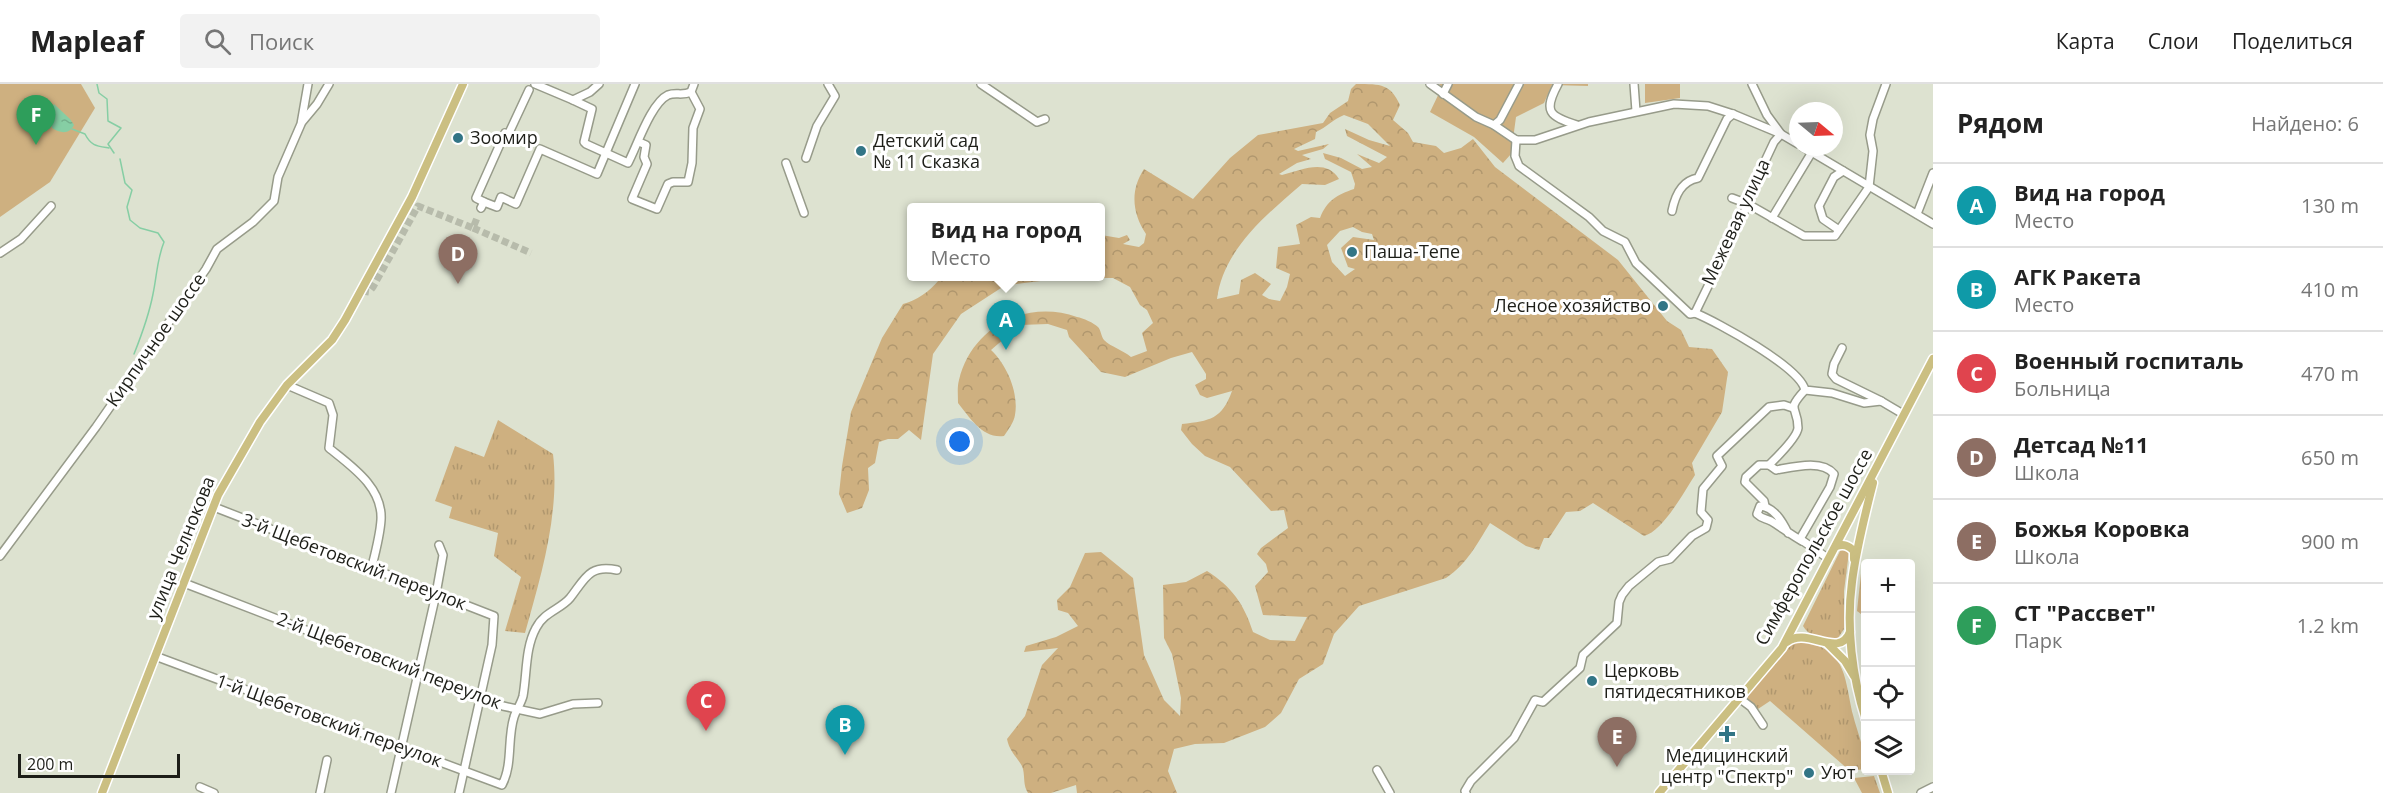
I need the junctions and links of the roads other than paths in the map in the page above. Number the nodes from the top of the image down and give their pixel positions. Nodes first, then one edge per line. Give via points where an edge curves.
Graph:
1 (308, 84) edge
2 (329, 84) edge
3 (463, 84) edge
4 (535, 84) edge
5 (599, 84) edge
6 (635, 84) edge
7 (828, 84) edge
8 (981, 84) edge
9 (1430, 84) edge
10 (1448, 84) edge
11 (1519, 84) edge
12 (1558, 84) edge
13 (1634, 84) edge
14 (1752, 84) edge
15 (1886, 84) edge
16 (692, 88) edge
17 (529, 90) dead end
18 (1443, 94) junction
19 (573, 100) junction
20 (1636, 111) junction
21 (1733, 114) junction
22 (1044, 119) dead end
23 (301, 124) junction
24 (1494, 125) junction
25 (1577, 125) junction
26 (1781, 134) junction
27 (1789, 139) edge
28 (1516, 140) junction
29 (639, 142) junction
30 (606, 153) junction
31 (1810, 156) edge
32 (1819, 156) edge
33 (806, 158) dead end
34 (786, 163) dead end
35 (1843, 171) junction
36 (1933, 172) edge
37 (1869, 187) junction
38 (1732, 198) dead end
39 (1748, 204) junction
40 (51, 206) dead end
41 (1672, 211) dead end
42 (804, 213) dead end
43 (1917, 214) junction
44 (1772, 218) junction
45 (1933, 224) edge
46 (1839, 230) junction
47 (0, 253) edge
48 (1695, 313) junction
49 (1842, 348) dead end
50 (1933, 359) edge
51 (287, 385) junction
52 (1805, 390) junction
53 (1881, 400) junction
54 (1793, 408) junction
55 (1903, 414) junction
56 (1769, 465) junction
57 (1876, 471) junction
58 (1765, 506) junction
59 (214, 507) junction
60 (1788, 533) junction
61 (1802, 541) junction
62 (439, 545) dead end
63 (1836, 546) junction
64 (0, 556) edge
65 (1829, 559) junction
66 (1855, 562) junction
67 (372, 570) junction
68 (617, 570) dead end
69 (184, 583) junction
70 (436, 594) junction
71 (1801, 612) junction
72 (1851, 614) junction
73 (1804, 636) junction
74 (1828, 644) junction
75 (1782, 648) junction
76 (155, 656) junction
77 (419, 674) junction
78 (1856, 681) junction
79 (481, 698) junction
80 (1739, 698) junction
81 (1861, 700) edge
82 (598, 703) dead end
83 (519, 708) junction
84 (1763, 725) dead end
85 (402, 748) junction
86 (327, 760) dead end
87 (1377, 770) dead end
88 (464, 771) junction
89 (1882, 775) edge
90 (200, 787) dead end
91 (1933, 787) edge
92 (102, 793) edge
93 (214, 793) edge
94 (320, 793) edge
95 (392, 793) edge
96 (459, 793) edge
97 (1390, 793) edge
98 (1466, 793) edge
99 (1659, 793) edge
100 (1888, 793) edge
101 (1921, 793) edge

1 - 23 street, Кирпичное шоссе
2 - 23 street, Кирпичное шоссе
3 - 51 main road, улица Челнокова via 412,198 345,320 332,340
4 - 19 street
5 - 19 street
6 - 30 street
7 - 33 street via 835,96 817,126
8 - 22 street via 1037,122
9 - 18 street
10 - 18 street
11 - 24 street
12 - 25 street via 1551,97 1551,114
13 - 20 street
14 - 26 street
15 - 37 street via 1869,135 1873,151
16 - 29 street via 683,95 668,95 658,103
16 - 29 street via 700,109 693,128 688,182 668,184 657,209 632,199 647,164 646,145
17 - 30 street via 476,198 483,205 496,207 501,197 516,204 540,149 597,174
18 - 24 street
19 - 30 street via 592,109 584,142
20 - 21 street via 1674,104 1708,106
20 - 25 street
21 - 26 street
21 - 41 street via 1727,119 1704,170 1676,195
23 - 64 street, Кирпичное шоссе via 278,177 274,201 217,249 96,427
24 - 28 street
25 - 28 street via 1543,138
26 - 27 street
26 - 39 street, Межевая улица
28 - 48 street via 1515,156 1520,166 1603,231 1625,242 1642,269 1689,314
29 - 30 street via 628,163
31 - 44 street
32 - 35 street
34 - 42 street
35 - 37 street
35 - 46 street via 1834,177 1819,206 1823,219
36 - 43 street
37 - 43 street
37 - 46 street
38 - 39 street
39 - 44 street
39 - 48 street, Межевая улица
40 - 47 street via 21,239
43 - 45 street
44 - 46 street via 1804,236 1836,236
48 - 52 street via 1740,335 1790,372
49 - 53 street via 1832,374 1836,380
50 - 55 main road, Симферопольское шоссе
51 - 59 main road, улица Челнокова via 260,422
51 - 67 street via 329,403 333,415 328,448 361,475 377,496 381,520
52 - 53 street via 1864,403
52 - 54 street
53 - 55 street
54 - 56 street via 1797,432
54 - 98 street via 1769,407 1717,456 1722,466 1703,489 1701,512 1708,520 1706,528 1692,536 1670,559 1658,562 1629,586 1619,602 1617,623 1583,655 1580,668 1543,702 1535,700 1514,738 1471,781
55 - 57 main road, Симферопольское шоссе
56 - 58 street via 1759,465 1745,482
56 - 61 street via 1776,470 1820,465 1834,474
57 - 63 main road, Симферопольское шоссе
57 - 66 main road
58 - 60 street via 1774,511
58 - 60 street via 1758,510 1761,518
59 - 67 street, 3-й Щебетовский переулок
59 - 69 main road, улица Челнокова
60 - 61 street
61 - 65 street
62 - 70 street via 443,555
63 - 65 main road, Симферопольское шоссе
63 - 66 main road via 1851,547
65 - 71 main road, Симферопольское шоссе
66 - 72 main road
67 - 70 street, 3-й Щебетовский переулок
68 - 83 street via 602,568 588,574 564,605 549,612 536,627
69 - 76 main road, улица Челнокова
69 - 77 street, 2-й Щебетовский переулок
70 - 77 street
70 - 79 street, 3-й Щебетовский переулок via 494,616
71 - 73 main road via 1798,629
71 - 75 main road, Симферопольское шоссе
72 - 74 main road via 1846,640
72 - 78 main road
73 - 74 main road
73 - 75 main road via 1790,639
74 - 78 main road via 1845,661
75 - 80 main road, Симферопольское шоссе
76 - 85 street, 1-й Щебетовский переулок
76 - 92 main road, улица Челнокова
77 - 79 street, 2-й Щебетовский переулок
77 - 85 street
78 - 81 main road
79 - 83 street, 2-й Щебетовский переулок
79 - 88 street
80 - 84 street
80 - 99 main road, Симферопольское шоссе
82 - 83 street, 2-й Щебетовский переулок via 540,714
83 - 88 street, 1-й Щебетовский переулок via 514,716 507,776 502,785
85 - 88 street, 1-й Щебетовский переулок
85 - 95 street
86 - 94 street
87 - 97 street
88 - 96 street
89 - 100 main road
90 - 93 street
91 - 101 street

